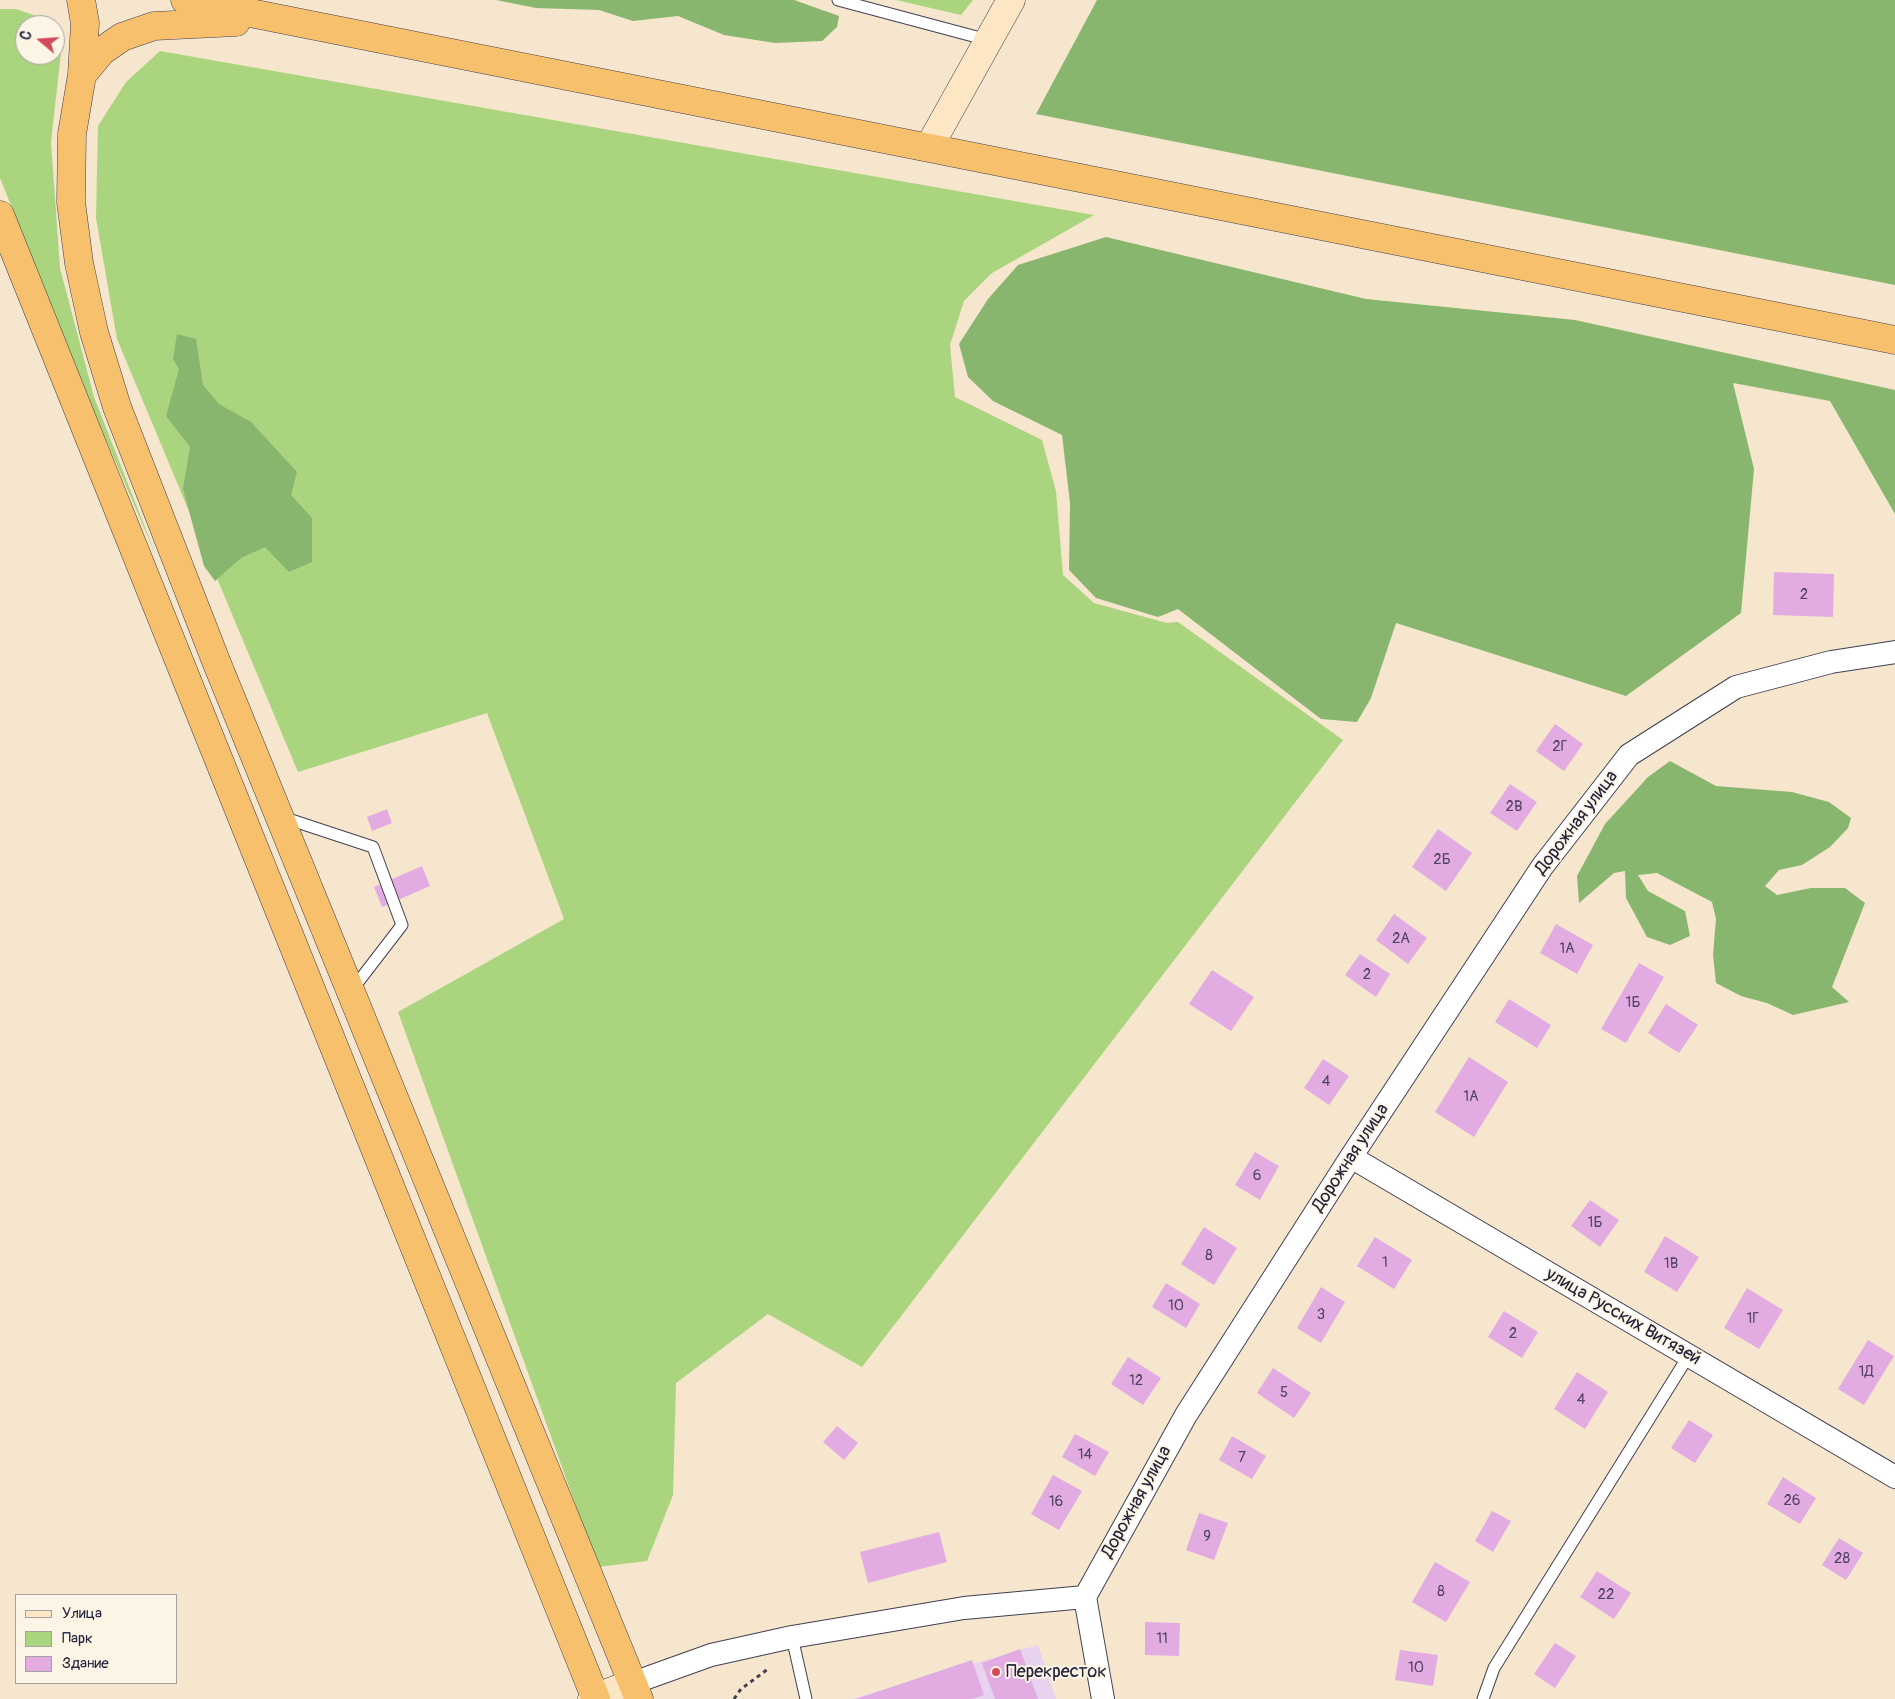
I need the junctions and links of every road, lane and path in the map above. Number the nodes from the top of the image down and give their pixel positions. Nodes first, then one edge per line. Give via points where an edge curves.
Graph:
1 (81, 0) edge
2 (185, 0) edge
3 (838, 0) edge
4 (1010, 0) edge
5 (296, 22) junction
6 (988, 40) junction
7 (82, 75) junction
8 (929, 146) junction
9 (0, 215) edge
10 (1895, 340) edge
11 (1895, 652) edge
12 (279, 816) junction
13 (351, 992) junction
14 (1351, 1158) junction
15 (1689, 1355) junction
16 (1895, 1477) edge
17 (1085, 1597) junction
18 (792, 1637) junction
19 (768, 1669) dead end
20 (636, 1691) edge
21 (594, 1699) edge
22 (734, 1699) edge
23 (806, 1699) edge
24 (1103, 1699) edge
25 (1484, 1699) edge

1 - 7 highway via 85,23
2 - 5 highway
3 - 6 lane
4 - 6 street
5 - 7 highway via 200,22 154,26 122,37 102,51
5 - 8 highway
6 - 8 street
7 - 12 highway via 72,134 71,202 79,262 94,332 117,407
8 - 10 highway
9 - 21 highway
11 - 14 street, Дорожная улица via 1831,662 1736,687 1629,755 1542,867
12 - 13 highway
12 - 13 lane via 373,847 402,925
13 - 20 highway
14 - 15 street, улица Русских Витязей
14 - 17 street, Дорожная улица via 1186,1415
15 - 16 street, улица Русских Витязей
15 - 25 lane via 1494,1668
17 - 18 street via 964,1608
17 - 24 street
18 - 20 street via 711,1655
18 - 23 lane
19 - 22 path via 741,1689
20 - 21 street

